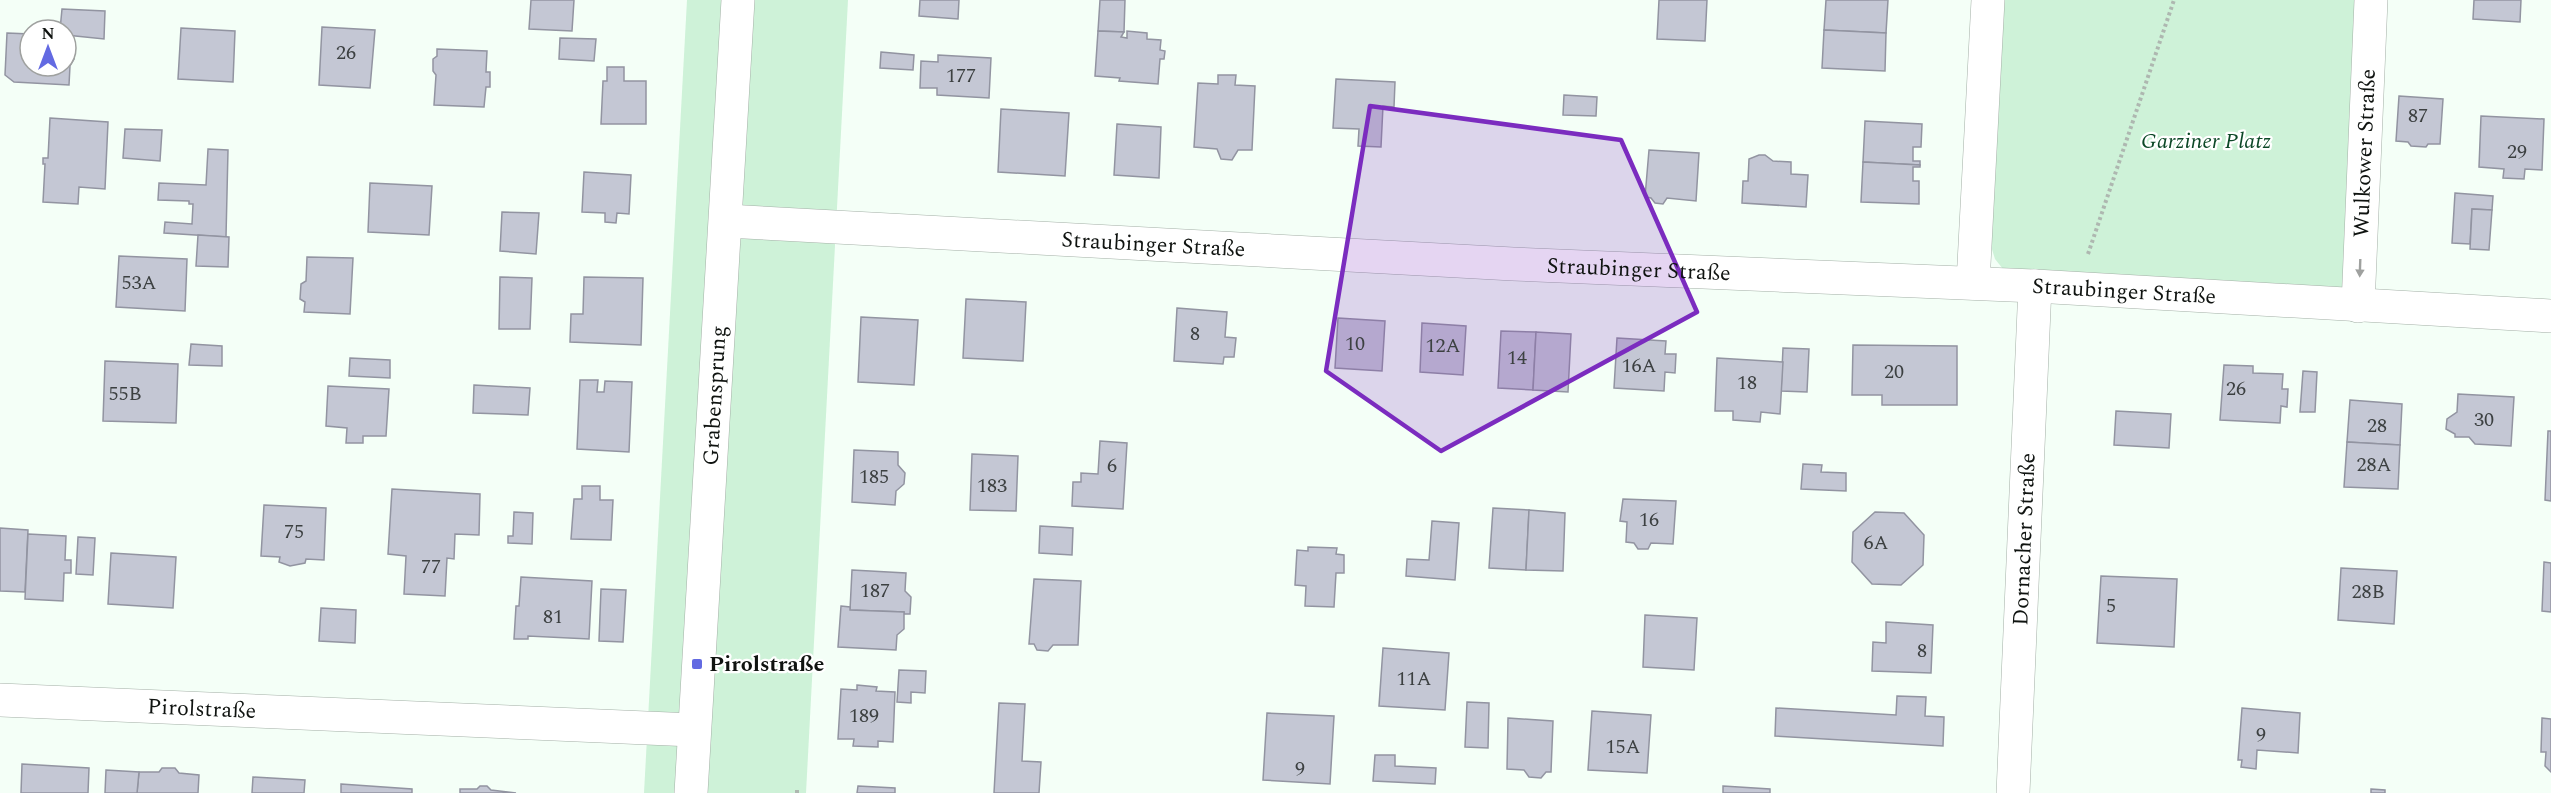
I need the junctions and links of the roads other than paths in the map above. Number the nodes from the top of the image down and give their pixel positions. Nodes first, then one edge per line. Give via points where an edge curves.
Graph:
1 (738, 0) edge
2 (1988, 0) edge
3 (2371, 0) edge
4 (726, 221) junction
5 (1973, 283) junction
6 (2035, 286) junction
7 (2358, 306) junction
8 (2551, 316) edge
9 (0, 700) edge
10 (693, 730) junction
11 (691, 793) edge
12 (2013, 793) edge

1 - 4 street, Grabensprung
2 - 5 street
3 -> 7 street, Wulkower Straße
4 - 5 street, Straubinger Straße via 1513,264
4 - 10 street, Grabensprung
5 - 6 street, Straubinger Straße
6 - 7 street, Straubinger Straße
6 - 12 street, Dornacher Straße
7 - 8 street, Straubinger Straße
9 - 10 street, Pirolstraße
10 - 11 street, Grabensprung

